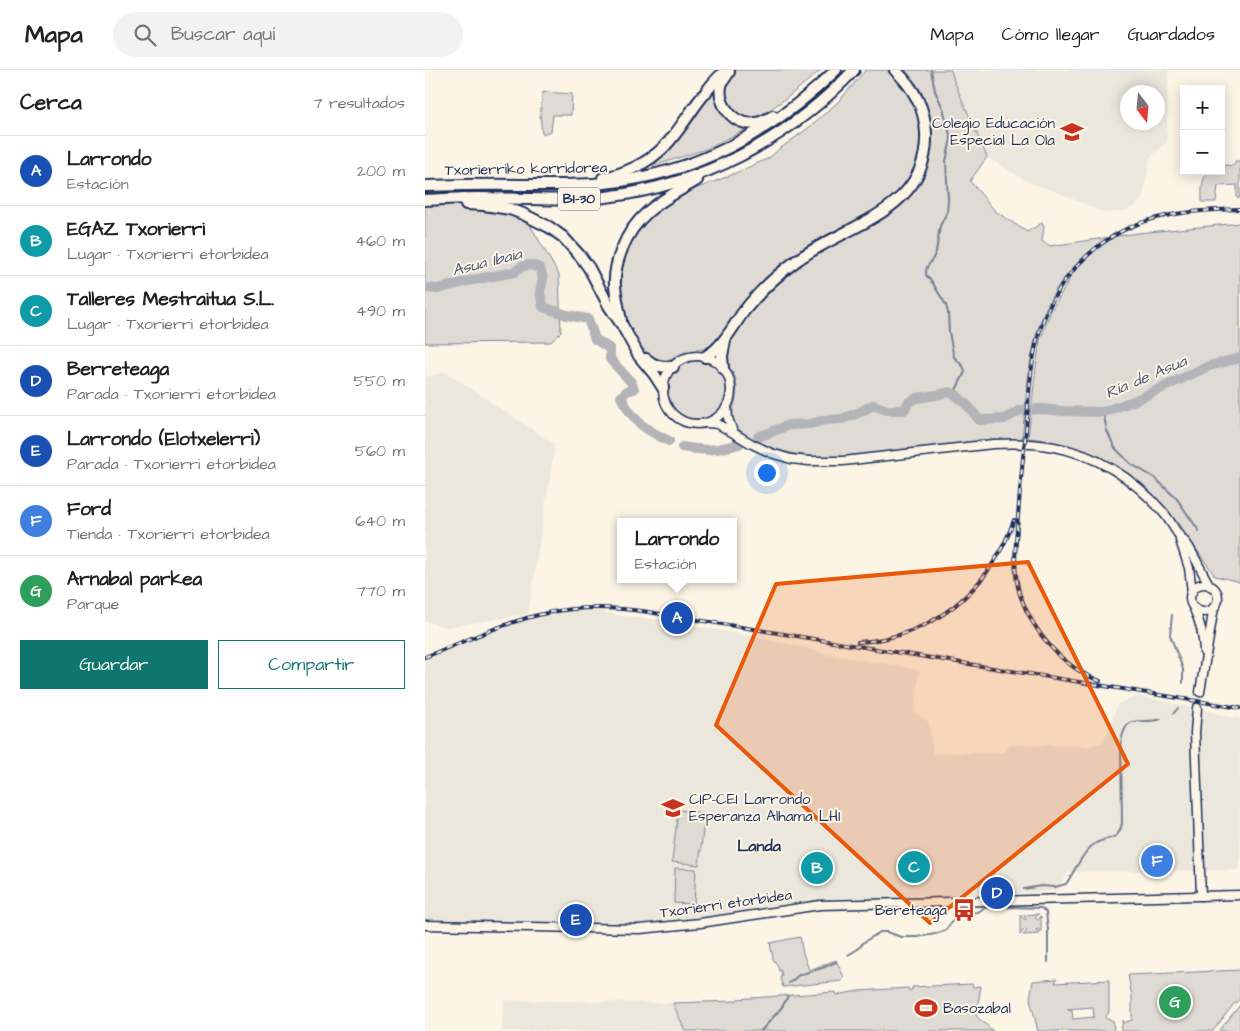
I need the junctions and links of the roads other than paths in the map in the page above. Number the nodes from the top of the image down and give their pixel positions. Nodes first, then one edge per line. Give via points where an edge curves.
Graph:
1 (729, 70) edge
2 (836, 70) edge
3 (854, 70) edge
4 (895, 70) edge
5 (798, 103) junction
6 (723, 164) junction
7 (573, 185) junction
8 (425, 186) edge
9 (427, 200) edge
10 (622, 325) junction
11 (725, 339) junction
12 (631, 342) junction
13 (705, 357) junction
14 (673, 366) junction
15 (723, 368) junction
16 (663, 388) junction
17 (727, 408) junction
18 (707, 423) junction
19 (733, 432) junction
20 (1178, 533) junction
21 (1209, 586) junction
22 (1192, 592) junction
23 (1214, 607) junction
24 (1194, 609) junction
25 (1204, 666) junction
26 (1200, 692) tunnel mouth
27 (1197, 708) tunnel mouth
28 (1240, 895) edge
29 (1201, 896) junction
30 (425, 925) edge

1 - 5 highway via 721,86 721,98 727,110 740,121 757,123
1 - 7 highway via 719,75 665,147 652,158 610,177
2 - 5 highway, Txorierriko korridorea / BI-30
3 - 6 highway, Txorierriko korridorea / BI-30 via 788,128
4 - 11 highway via 914,93 925,121 924,154 911,186 886,210 814,249 781,273 745,309
5 - 7 highway, Txorierriko korridorea / BI-30 via 745,139 690,164 646,177
6 - 9 highway, Txorierriko korridorea / BI-30 via 675,182 605,197
6 - 10 highway via 652,207 629,233 618,257 615,276
7 - 8 highway, Txorierriko korridorea / BI-30
9 - 10 highway via 510,209 535,218 563,237 581,257
10 - 12 highway
11 - 13 highway
11 - 15 highway
12 - 14 highway via 652,364
12 - 16 highway
13 - 14 street via 690,357
13 - 15 street
14 - 16 street
15 - 17 street via 731,387
16 - 18 street via 667,405 679,419 693,424
17 - 18 street
17 - 19 street
18 - 19 street via 718,424
19 - 20 street via 760,449 779,456 823,462 993,444 1054,447 1096,460 1128,479 1163,512
20 - 21 street
20 - 22 street via 1189,568
21 - 22 street via 1198,586
21 - 23 street via 1217,597
22 - 24 street via 1190,599
23 - 24 street via 1207,612
23 - 25 street
24 - 25 street via 1203,633
25 - 26 street
27 - 29 street via 1195,732
28 - 29 street, Txorierri etorbidea
29 - 30 street, Txorierri etorbidea via 820,905 640,929

